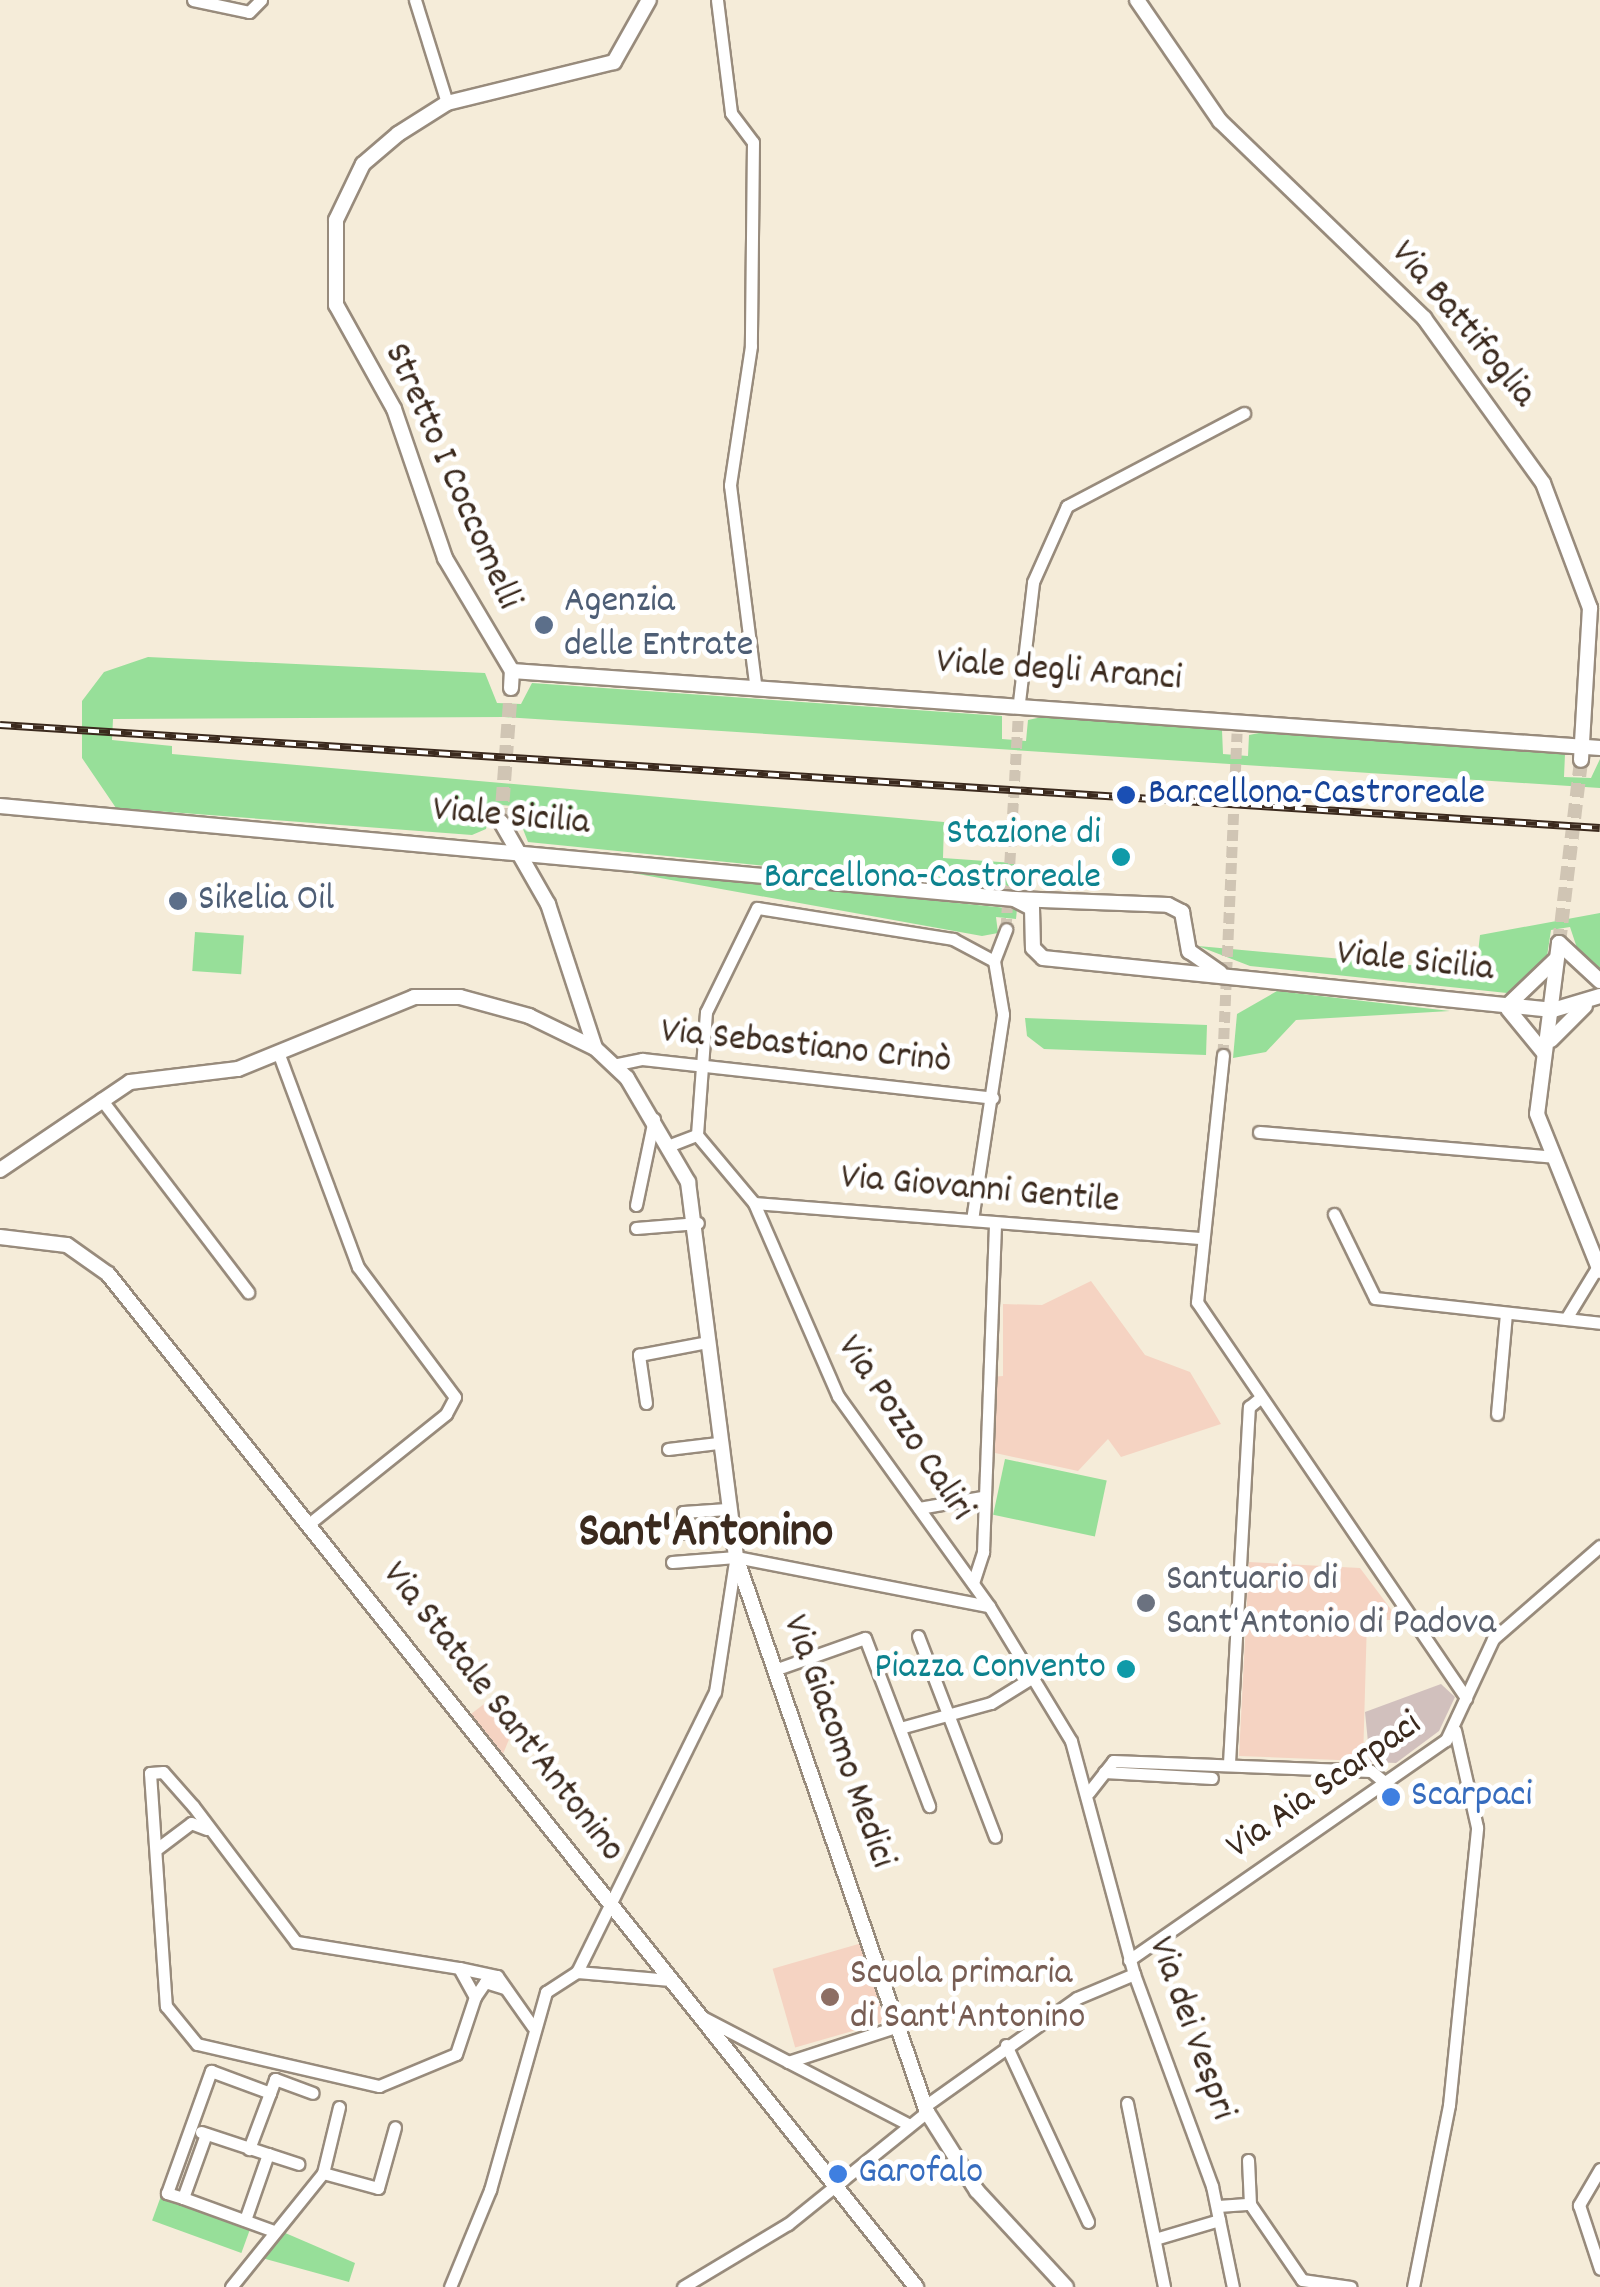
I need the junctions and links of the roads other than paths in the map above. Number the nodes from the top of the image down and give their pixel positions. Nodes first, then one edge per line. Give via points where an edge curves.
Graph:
1 (194, 0) edge
2 (261, 0) edge
3 (415, 0) edge
4 (649, 0) edge
5 (717, 0) edge
6 (1137, 0) edge
7 (447, 103) junction
8 (1244, 413) dead end
9 (512, 670) junction
10 (756, 683) junction
11 (511, 688) tunnel mouth
12 (1019, 702) junction
13 (1600, 748) edge
14 (1582, 754) junction
15 (0, 806) edge
16 (501, 822) tunnel mouth
17 (512, 850) junction
18 (1045, 896) junction
19 (1015, 900) junction
20 (1033, 912) junction
21 (1006, 929) tunnel mouth
22 (1558, 951) junction
23 (994, 961) junction
24 (1220, 973) junction
25 (1600, 980) edge
26 (1597, 997) edge
27 (1502, 1005) junction
28 (1552, 1010) junction
29 (595, 1048) junction
30 (1547, 1051) junction
31 (278, 1052) junction
32 (1223, 1055) tunnel mouth
33 (613, 1065) junction
34 (698, 1066) junction
35 (993, 1098) junction
36 (101, 1099) junction
37 (655, 1114) junction
38 (1259, 1132) dead end
39 (697, 1134) junction
40 (673, 1144) junction
41 (1554, 1157) junction
42 (0, 1170) edge
43 (754, 1202) junction
44 (636, 1205) dead end
45 (1334, 1214) dead end
46 (972, 1220) junction
47 (698, 1223) junction
48 (995, 1223) junction
49 (636, 1228) dead end
50 (0, 1237) edge
51 (1200, 1238) junction
52 (1599, 1269) edge
53 (248, 1292) dead end
54 (1506, 1313) junction
55 (1567, 1317) junction
56 (1600, 1322) edge
57 (707, 1342) junction
58 (1259, 1399) junction
59 (646, 1404) dead end
60 (1498, 1414) dead end
61 (718, 1442) junction
62 (668, 1449) dead end
63 (982, 1497) junction
64 (920, 1508) junction
65 (728, 1510) junction
66 (310, 1523) junction
67 (684, 1533) dead end
68 (1598, 1550) edge
69 (736, 1557) junction
70 (672, 1562) dead end
71 (973, 1583) junction
72 (989, 1606) junction
73 (918, 1636) dead end
74 (777, 1670) junction
75 (1036, 1675) junction
76 (1466, 1698) junction
77 (948, 1715) junction
78 (900, 1728) junction
79 (1455, 1730) junction
80 (1228, 1763) junction
81 (1104, 1772) junction
82 (1212, 1778) dead end
83 (1382, 1781) junction
84 (1088, 1792) junction
85 (193, 1806) junction
86 (929, 1806) dead end
87 (153, 1814) junction
88 (191, 1823) junction
89 (169, 1832) junction
90 (214, 1834) junction
91 (995, 1838) dead end
92 (158, 1853) junction
93 (613, 1906) junction
94 (1130, 1960) junction
95 (459, 1968) junction
96 (577, 1972) junction
97 (1134, 1974) junction
98 (670, 1980) junction
99 (508, 1991) junction
100 (476, 1997) junction
101 (699, 2015) junction
102 (898, 2026) junction
103 (533, 2027) junction
104 (1006, 2045) junction
105 (788, 2062) junction
106 (270, 2093) junction
107 (313, 2093) dead end
108 (1127, 2103) dead end
109 (340, 2107) dead end
110 (926, 2109) junction
111 (908, 2124) junction
112 (395, 2126) dead end
113 (191, 2129) junction
114 (206, 2134) junction
115 (250, 2149) junction
116 (268, 2154) junction
117 (1248, 2160) dead end
118 (298, 2164) dead end
119 (1600, 2169) edge
120 (323, 2173) junction
121 (838, 2188) junction
122 (183, 2198) junction
123 (1250, 2204) junction
124 (1218, 2213) junction
125 (245, 2220) junction
126 (1088, 2222) dead end
127 (272, 2230) junction
128 (1155, 2238) junction
129 (1600, 2269) edge
130 (1318, 2286) edge
131 (232, 2287) edge
132 (450, 2287) edge
133 (682, 2287) edge
134 (916, 2287) edge
135 (1066, 2287) edge
136 (1164, 2287) edge
137 (1233, 2287) edge
138 (1351, 2287) edge
139 (1414, 2287) edge

1 - 2 street via 249,12
3 - 7 street
4 - 7 street, Stretto I Coccomelli via 614,62
5 - 10 street via 731,113 753,142 751,346 730,484
6 - 14 street, Via Battifoglia via 1220,121 1424,318 1543,483 1590,608
7 - 9 street, Stretto I Coccomelli via 363,164 336,220 331,270 336,305 421,473 445,558
8 - 12 street via 1067,506 1034,582
9 - 10 street, Viale degli Aranci
9 - 11 street
10 - 12 street, Viale degli Aranci
12 - 14 street, Viale degli Aranci
13 - 14 street, Viale degli Aranci
15 - 17 street, Viale Sicilia
16 - 17 street
17 - 19 street, Viale Sicilia
17 - 29 street via 548,904
18 - 19 street, Viale Sicilia
18 - 20 street
18 - 24 street, Viale Sicilia via 1174,906 1189,950
19 - 20 street, Viale Sicilia
20 - 24 street, Viale Sicilia via 1041,958
21 - 23 street
22 - 25 street
22 - 27 street
22 - 28 street
23 - 34 street via 953,939 757,908 711,998
23 - 35 street via 1003,1014
24 - 27 street, Viale Sicilia
26 - 28 street, Viale Sicilia
26 - 30 street
27 - 28 street, Viale Sicilia
27 - 30 street via 1532,1028
28 - 30 street
29 - 31 street, Via Giacomo Medici via 501,1006 445,995 401,1000
29 - 33 street, Via Giacomo Medici
30 - 41 street via 1537,1114
31 - 36 street, Via Giacomo Medici via 219,1073 139,1080
31 - 66 street via 358,1267 455,1397 446,1414
32 - 51 street
33 - 34 street, Via Sebastiano Crinò
33 - 37 street, Via Giacomo Medici
34 - 35 street, Via Sebastiano Crinò
34 - 39 street
35 - 46 street
36 - 42 street, Via Giacomo Medici
36 - 53 street
37 - 40 street, Via Giacomo Medici
37 - 44 street
38 - 41 street
39 - 40 street
39 - 43 street, Via Pozzo Caliri
40 - 47 street, Via Giacomo Medici
41 - 52 street
43 - 46 street, Via Giovanni Gentile
43 - 64 street, Via Pozzo Caliri via 828,1380
45 - 54 street via 1375,1298
46 - 48 street, Via Giovanni Gentile
47 - 49 street
47 - 57 street, Via Giacomo Medici
48 - 51 street, Via Giovanni Gentile
48 - 63 street
50 - 66 street, Via Statale Sant'Antonino via 67,1246 101,1266
51 - 58 street via 1196,1302
52 - 55 street
54 - 55 street
54 - 60 street
55 - 56 street
57 - 59 street via 639,1355
57 - 61 street, Via Giacomo Medici
58 - 76 street
58 - 80 street via 1249,1406
61 - 62 street
61 - 65 street, Via Giacomo Medici
63 - 64 street
63 - 71 street
64 - 71 street, Via Pozzo Caliri
65 - 67 street via 683,1512
65 - 69 street, Via Giacomo Medici
66 - 93 street, Via Statale Sant'Antonino
68 - 76 street, Via Aia Scarpaci via 1505,1625
69 - 70 street
69 - 72 street
69 - 74 street, Via Giacomo Medici
69 - 93 street via 724,1667
71 - 72 street, Via Pozzo Caliri
72 - 75 street
73 - 77 street
74 - 78 street via 865,1638
74 - 102 street, Via Giacomo Medici
75 - 77 street
75 - 84 street
76 - 79 street, Via Aia Scarpaci
77 - 78 street
77 - 91 street
78 - 86 street
79 - 83 street, Via Aia Scarpaci
79 - 139 street via 1477,1827 1449,2105
80 - 81 street via 1113,1761
80 - 83 street via 1370,1771
81 - 82 street
81 - 84 street
83 - 94 street, Via Aia Scarpaci
84 - 94 street, Via dei Vespri
85 - 87 street via 153,1770
85 - 88 street
85 - 90 street
87 - 89 street
87 - 92 street
88 - 89 street
88 - 90 street
89 - 92 street
90 - 95 street via 296,1942
92 - 100 street via 168,2015 197,2044 380,2086 451,2061
93 - 96 street
93 - 98 street, Via Statale Sant'Antonino
94 - 97 street, Via dei Vespri
95 - 99 street via 497,1976
95 - 100 street
96 - 98 street
96 - 103 street via 546,1992
97 - 104 street
97 - 124 street, Via dei Vespri
98 - 101 street, Via Statale Sant'Antonino
99 - 100 street via 486,1982
99 - 103 street
101 - 105 street
101 - 121 street, Via Statale Sant'Antonino
102 - 105 street
102 - 110 street, Via Giacomo Medici
103 - 132 street via 490,2190
104 - 110 street
104 - 126 street
105 - 111 street
106 - 107 street via 276,2079
106 - 113 street via 212,2071
106 - 115 street
108 - 128 street
109 - 120 street
110 - 111 street
110 - 135 street, Via Giacomo Medici via 977,2191
111 - 121 street
112 - 120 street via 378,2188
113 - 114 street
113 - 122 street via 167,2192
114 - 115 street
114 - 122 street
115 - 116 street
116 - 118 street
116 - 125 street
117 - 123 street
119 - 129 street via 1579,2206
120 - 127 street
121 - 133 street
121 - 134 street, Via Statale Sant'Antonino
122 - 125 street
123 - 124 street
123 - 130 street via 1296,2275
124 - 128 street
124 - 137 street, Via dei Vespri
125 - 127 street
127 - 131 street
128 - 136 street
130 - 138 street

